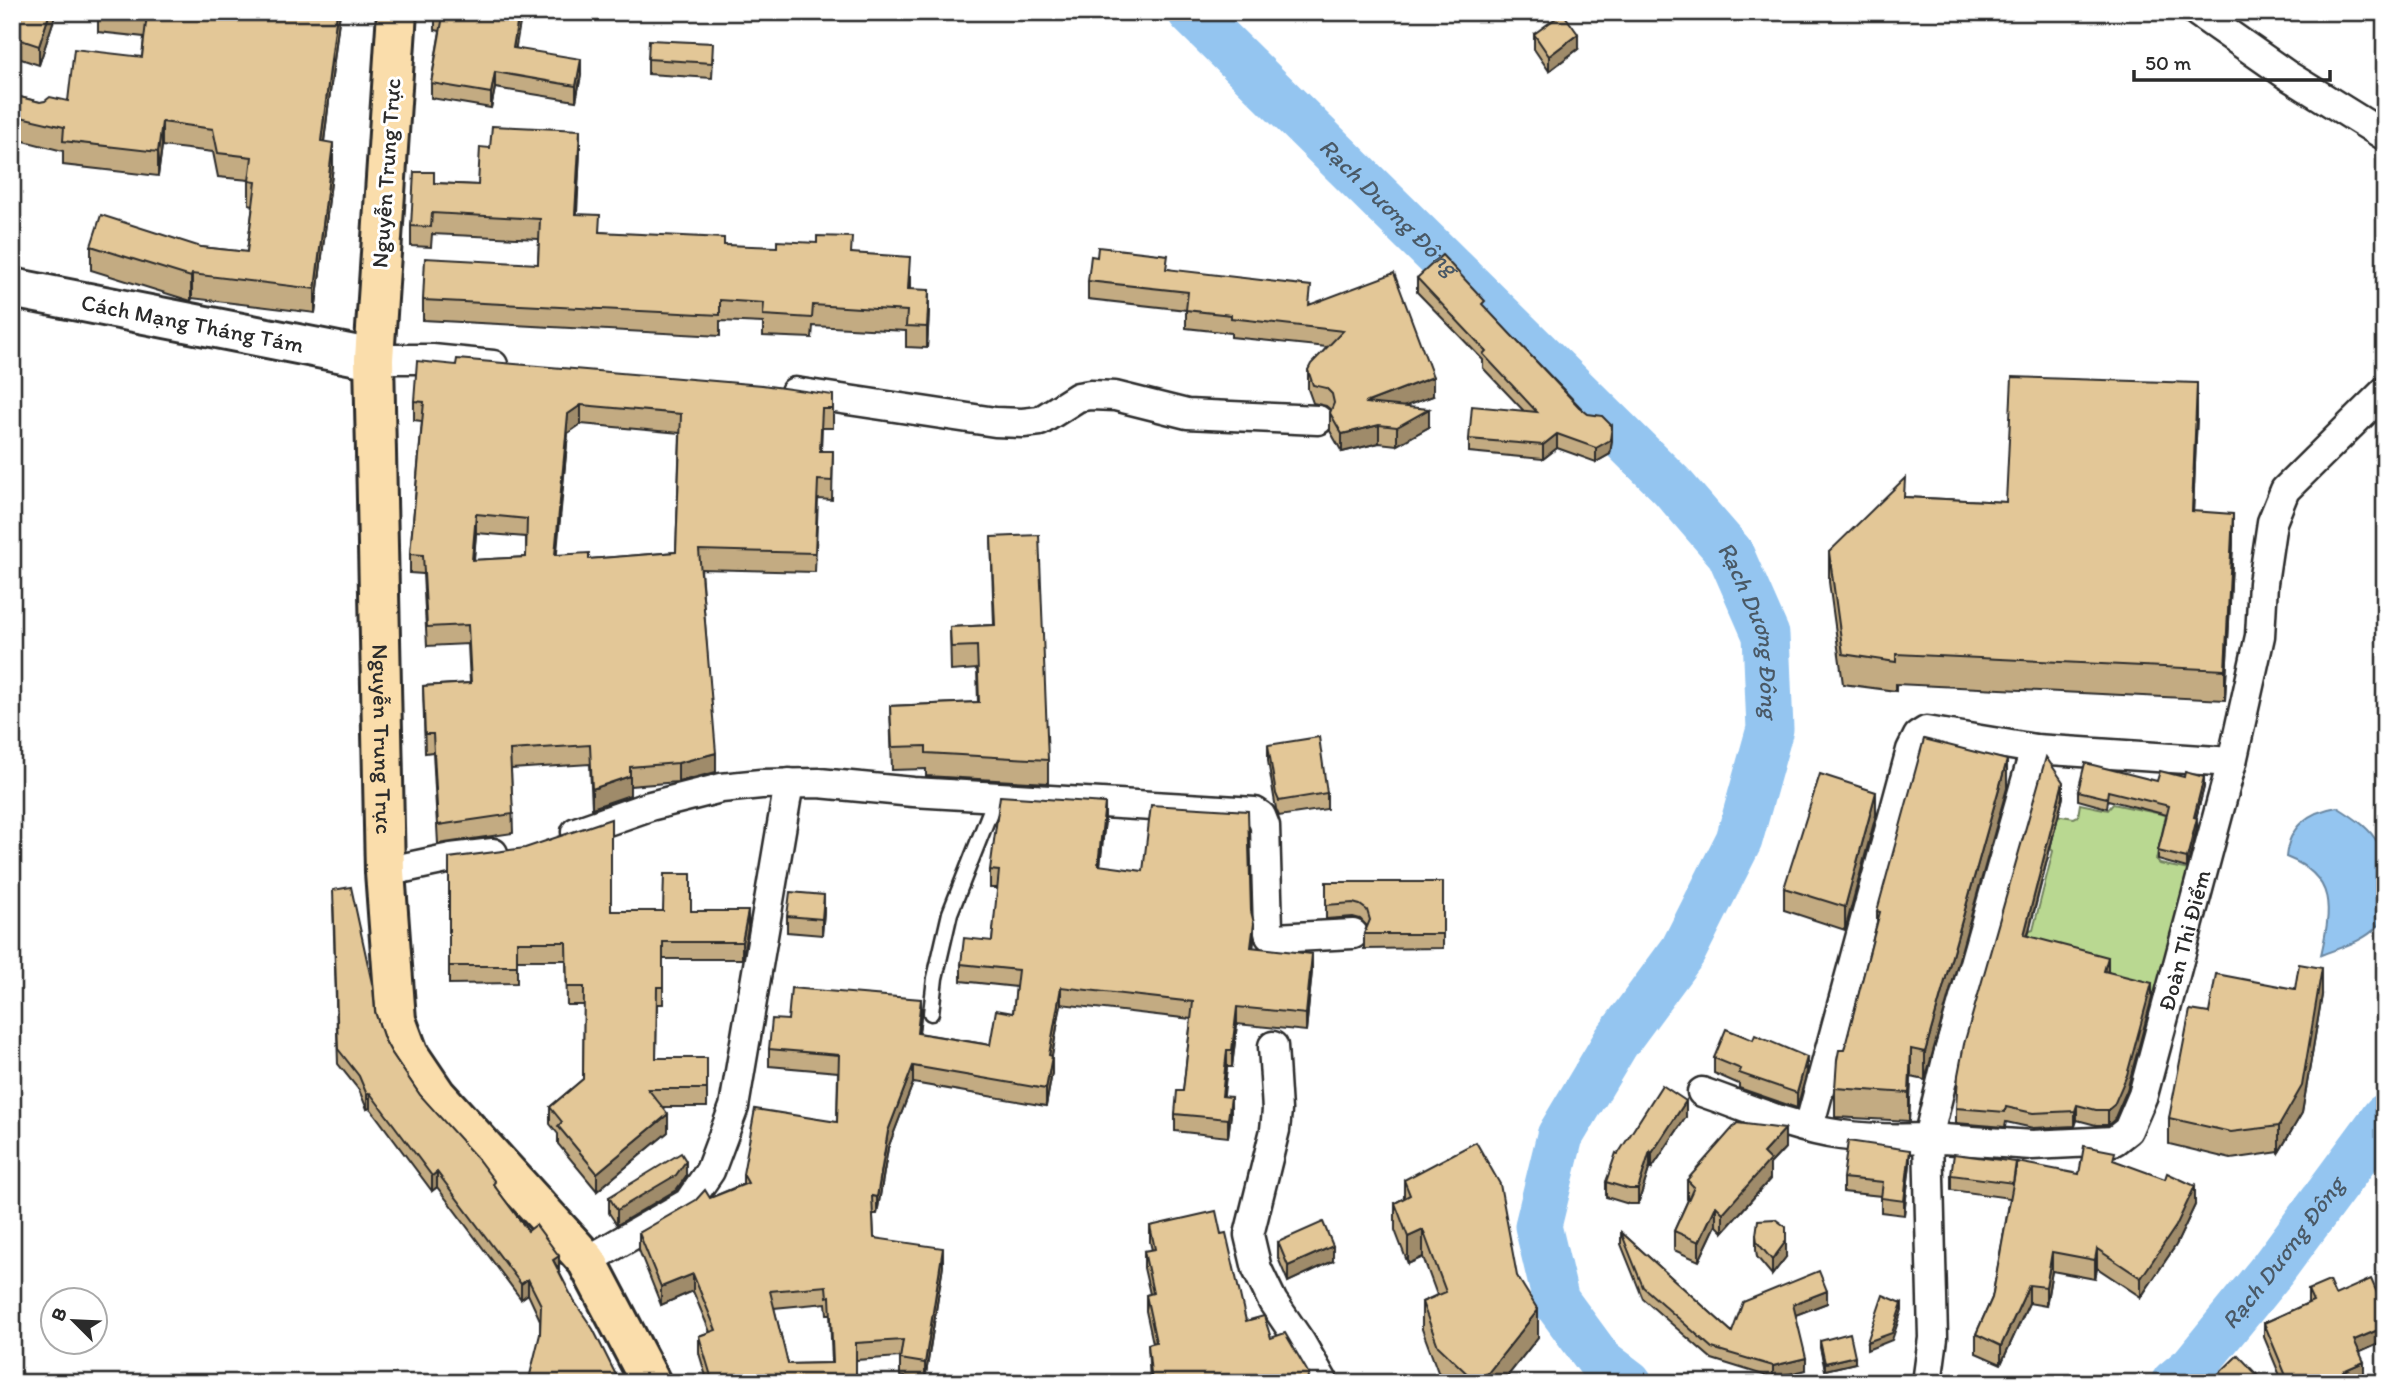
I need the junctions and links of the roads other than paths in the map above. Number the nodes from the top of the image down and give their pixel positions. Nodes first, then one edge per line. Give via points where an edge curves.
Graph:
1 (397, 12) edge
2 (2197, 12) edge
3 (2385, 136) edge
4 (12, 288) edge
5 (373, 359) junction
6 (515, 366) edge
7 (764, 387) edge
8 (2385, 391) edge
9 (1318, 420) dead end
10 (2035, 749) junction
11 (2232, 762) junction
12 (789, 783) junction
13 (996, 797) junction
14 (555, 838) edge
15 (520, 849) edge
16 (385, 872) junction
17 (1353, 934) dead end
18 (931, 1013) dead end
19 (1273, 1046) dead end
20 (1702, 1092) dead end
21 (1809, 1127) junction
22 (1928, 1138) junction
23 (587, 1261) junction
24 (651, 1383) edge
25 (1324, 1383) edge
26 (1927, 1383) edge

1 - 5 main road, Nguyễn Trung Trực
2 - 3 street
4 - 5 street, Cách Mạng Tháng Tám
5 - 6 street
5 - 16 main road, Nguyễn Trung Trực
7 - 9 street via 995,422 1040,421 1078,397 1090,395 1115,396 1187,414
8 - 11 street, Đoàn Thị Điểm via 2286,490 2272,522 2260,636
10 - 11 street
10 - 21 street via 1926,731 1914,741
10 - 22 street
11 - 22 street, Đoàn Thị Điểm via 2143,1095 2128,1130 2114,1141 2032,1145
12 - 13 street
12 - 14 street via 721,788
12 - 23 street via 734,1107 710,1171 688,1203
13 - 17 street via 1255,812 1265,826 1270,936
13 - 18 lane via 950,913
15 - 16 street
16 - 23 main road, Nguyễn Trung Trực via 396,1020 409,1055 436,1095
19 - 25 street via 1275,1130 1248,1235 1273,1302
20 - 21 street, Đoàn Thị Điểm
21 - 22 street, Đoàn Thị Điểm via 1839,1135
22 - 26 street via 1933,1338
23 - 24 main road, Nguyễn Trung Trực

